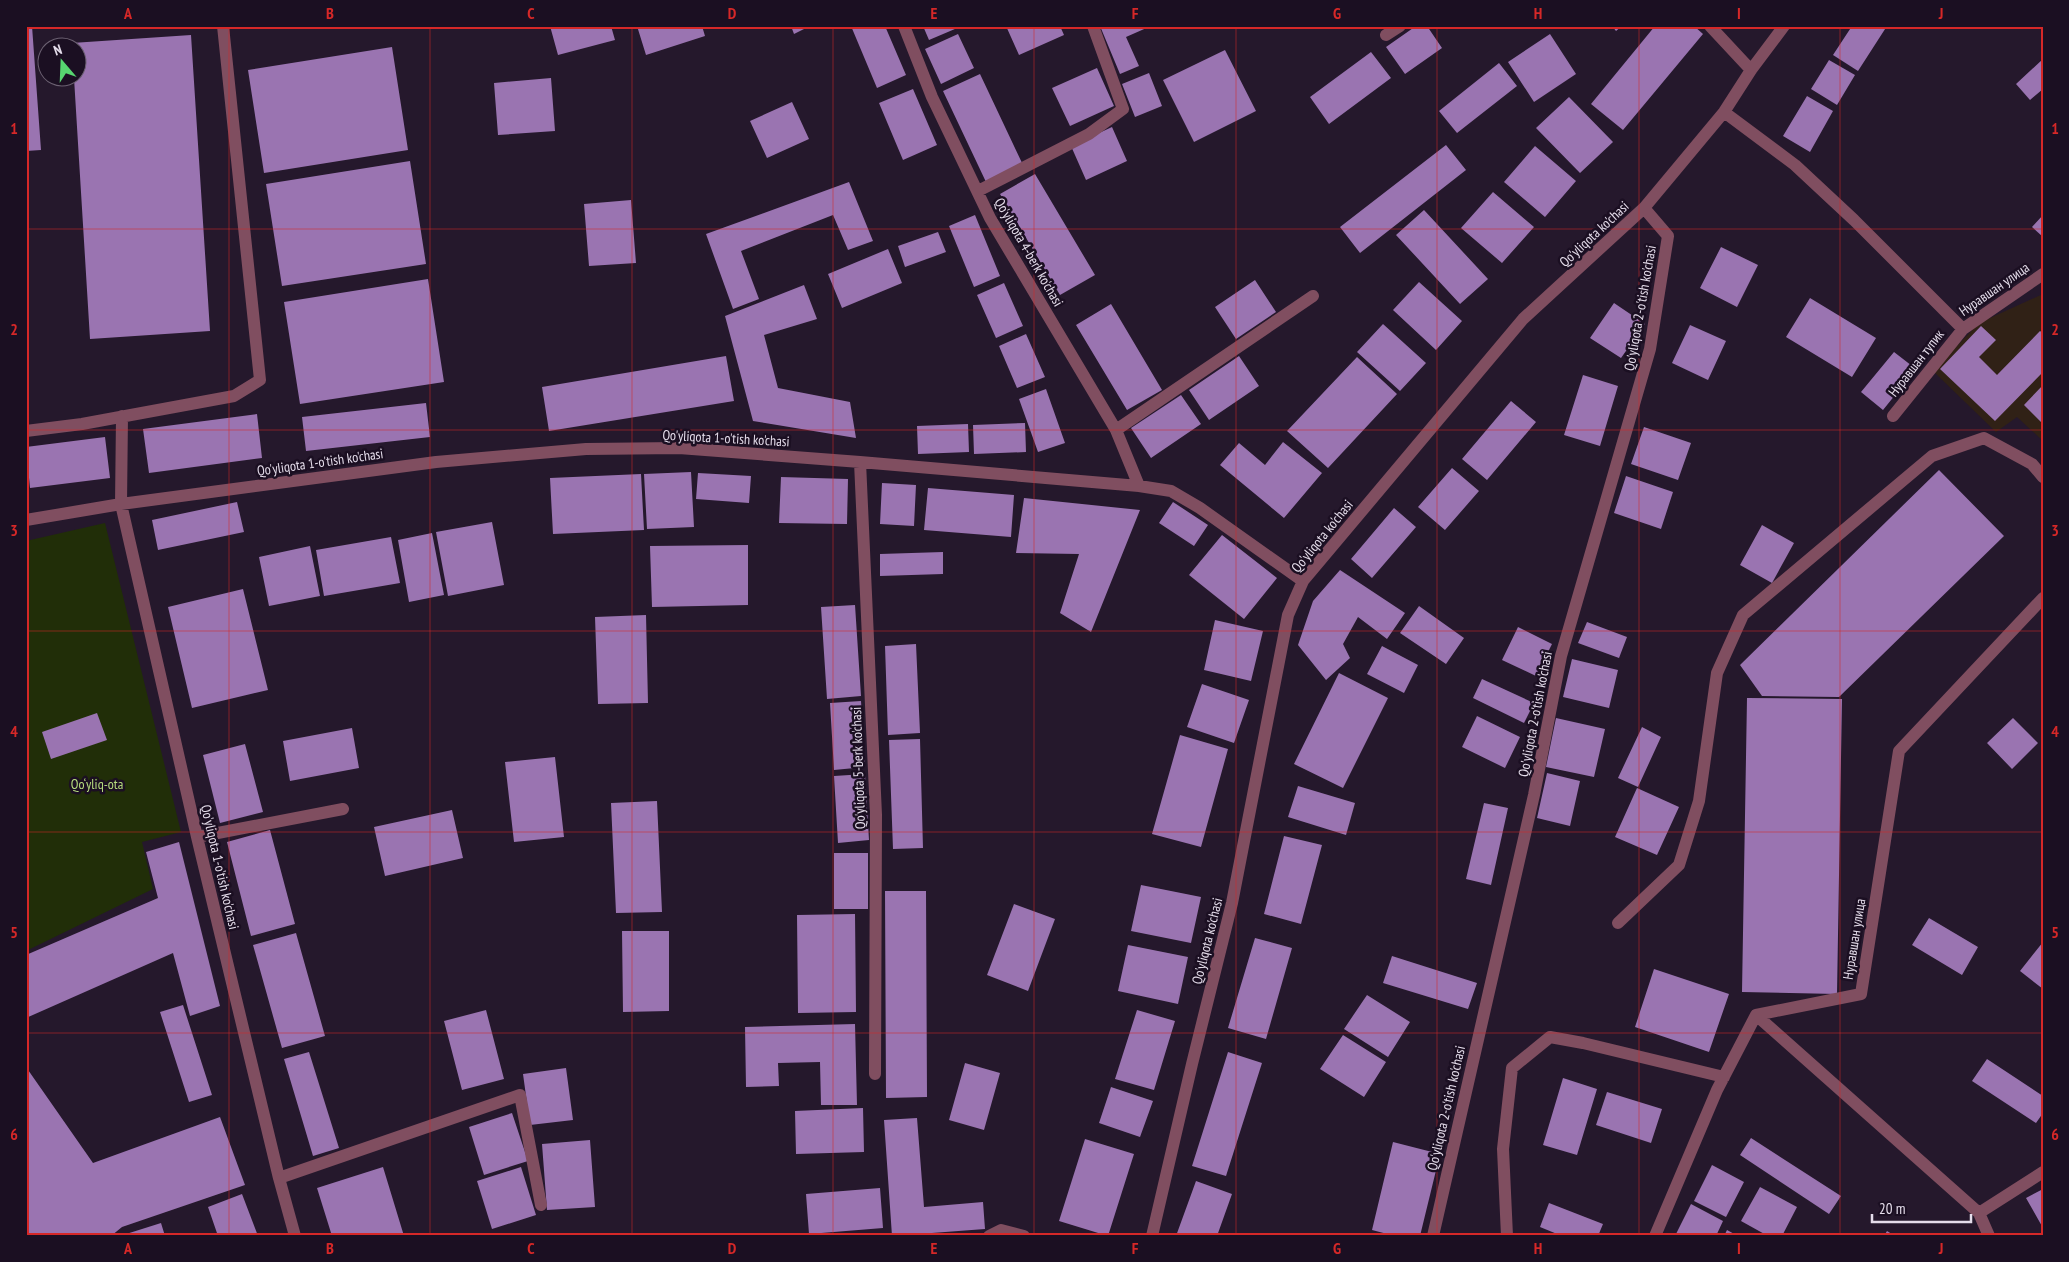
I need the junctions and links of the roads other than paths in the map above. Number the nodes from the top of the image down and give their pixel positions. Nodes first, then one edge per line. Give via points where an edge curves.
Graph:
1 (223, 26) edge
2 (904, 26) edge
3 (1093, 26) edge
4 (1400, 26) edge
5 (1710, 26) edge
6 (1784, 26) edge
7 (1386, 35) dead end
8 (1751, 70) junction
9 (1724, 112) junction
10 (978, 191) junction
11 (1644, 208) junction
12 (2043, 274) edge
13 (1313, 296) dead end
14 (1963, 329) junction
15 (122, 416) junction
16 (1893, 416) dead end
17 (1116, 430) junction
18 (26, 431) edge
19 (860, 462) junction
20 (2043, 477) edge
21 (1138, 486) junction
22 (121, 504) junction
23 (26, 520) edge
24 (1303, 581) junction
25 (2043, 598) edge
26 (343, 809) dead end
27 (197, 837) junction
28 (1618, 924) dead end
29 (1756, 1015) junction
30 (875, 1074) dead end
31 (1724, 1077) junction
32 (2043, 1172) edge
33 (279, 1178) junction
34 (541, 1206) dead end
35 (1979, 1214) junction
36 (295, 1236) edge
37 (989, 1236) edge
38 (1024, 1236) edge
39 (1152, 1236) edge
40 (1433, 1236) edge
41 (1508, 1236) edge
42 (1655, 1236) edge
43 (1989, 1236) edge

1 - 15 street via 260,380 234,396
2 - 10 street, Qo'yliqota 4-berk ko'chasi via 932,96
3 - 10 street via 1123,109 1089,134
4 - 7 street
5 - 8 street
6 - 8 street, Qo'yliqota ko'chasi
8 - 9 street, Qo'yliqota ko'chasi
9 - 11 street, Qo'yliqota ko'chasi
9 - 14 street via 1795,165
10 - 17 street, Qo'yliqota 4-berk ko'chasi via 990,218
11 - 24 street, Qo'yliqota ko'chasi via 1523,319
11 - 40 street, Qo'yliqota 2-o'tish ko'chasi via 1668,236 1650,350 1561,656 1534,795
12 - 14 street, Нуравшан улица
13 - 17 street
14 - 16 street, Нуравшан тупик
15 - 18 street
15 - 22 street
17 - 21 street, Qo'yliqota 4-berk ko'chasi
19 - 21 street, Qo'yliqota 1-o'tish ko'chasi
19 - 22 street, Qo'yliqota 1-o'tish ko'chasi via 679,448 586,449 436,462
19 - 30 street, Qo'yliqota 5-berk ko'chasi via 876,815
20 - 28 street via 2032,464 1984,438 1932,456 1743,615 1718,672 1699,801 1679,865
21 - 24 street, Qo'yliqota 1-o'tish ko'chasi via 1171,491
22 - 23 street, Qo'yliqota 1-o'tish ko'chasi
22 - 27 street, Qo'yliqota 1-o'tish ko'chasi
24 - 39 street, Qo'yliqota ko'chasi via 1288,615 1232,904
25 - 29 street, Нуравшан улица via 1899,751 1861,994
26 - 27 street
27 - 33 street, Qo'yliqota 1-o'tish ko'chasi
29 - 31 street
29 - 35 street
31 - 41 street via 1583,1042 1550,1037 1512,1068 1502,1148
31 - 42 street
32 - 35 street
33 - 34 street via 520,1095
33 - 36 street, Qo'yliqota 1-o'tish ko'chasi
35 - 43 street
37 - 38 street via 1001,1230

